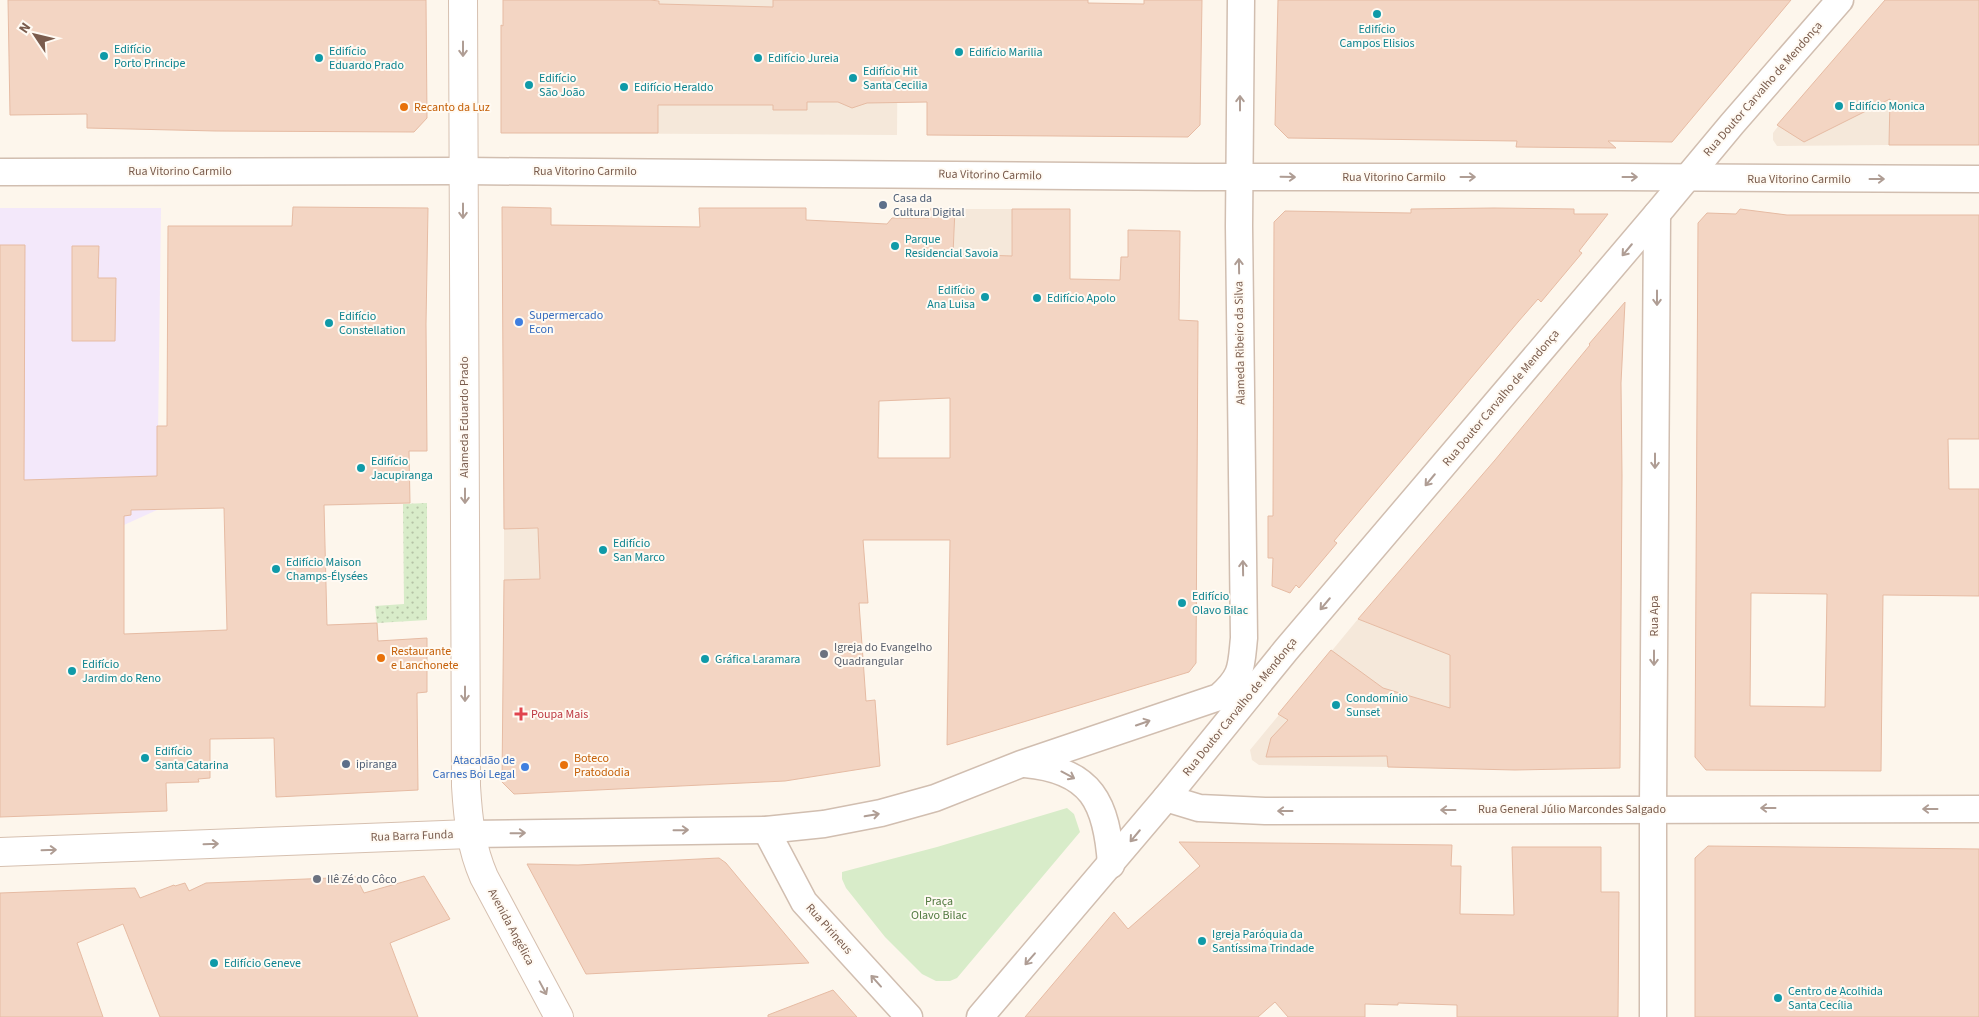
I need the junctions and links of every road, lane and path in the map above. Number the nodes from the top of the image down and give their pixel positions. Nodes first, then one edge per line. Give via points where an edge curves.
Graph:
1 (463, 0) edge
2 (1241, 0) edge
3 (1840, 0) edge
4 (463, 171) junction
5 (0, 172) edge
6 (1239, 176) junction
7 (1688, 177) junction
8 (1979, 179) edge
9 (1657, 214) junction
10 (1244, 638) junction
11 (1286, 650) junction
12 (1021, 764) junction
13 (1166, 798) junction
14 (1653, 808) junction
15 (1979, 809) edge
16 (766, 830) junction
17 (470, 834) junction
18 (0, 852) edge
19 (1111, 865) junction
20 (559, 1017) edge
21 (909, 1017) edge
22 (980, 1017) edge
23 (1654, 1017) edge

1 -> 4 main road, Alameda Eduardo Prado
6 -> 2 street, Alameda Ribeiro da Silva
3 - 7 street, Rua Doutor Carvalho de Mendonça
4 - 5 street, Rua Vitorino Carmilo
4 - 6 street, Rua Vitorino Carmilo
4 -> 17 main road, Alameda Eduardo Prado via 466,786
6 -> 7 street, Rua Vitorino Carmilo
10 -> 6 street, Alameda Ribeiro da Silva
7 -> 8 street, Rua Vitorino Carmilo
7 - 9 street, Rua Doutor Carvalho de Mendonça
9 -> 11 street, Rua Doutor Carvalho de Mendonça
9 -> 14 street, Rua Apa
10 - 11 street via 1252,654 1261,659
12 -> 10 street, Alameda Ribeiro da Silva via 1219,697 1233,685 1241,670
11 - 13 street, Rua Doutor Carvalho de Mendonça
16 -> 12 street, Rua Barra Funda via 881,814 936,798
12 -> 19 street via 1063,772 1094,794 1109,836
14 -> 13 street, Rua General Júlio Marcondes Salgado via 1265,811 1200,808
13 -> 19 street
15 -> 14 street, Rua General Júlio Marcondes Salgado
14 - 23 street, Rua Apa
17 -> 16 street, Rua Barra Funda
21 -> 16 street, Rua Pirineus via 804,902
18 -> 17 main road, Rua Barra Funda
17 -> 20 main road, Avenida Angélica via 484,878
19 -> 22 street

